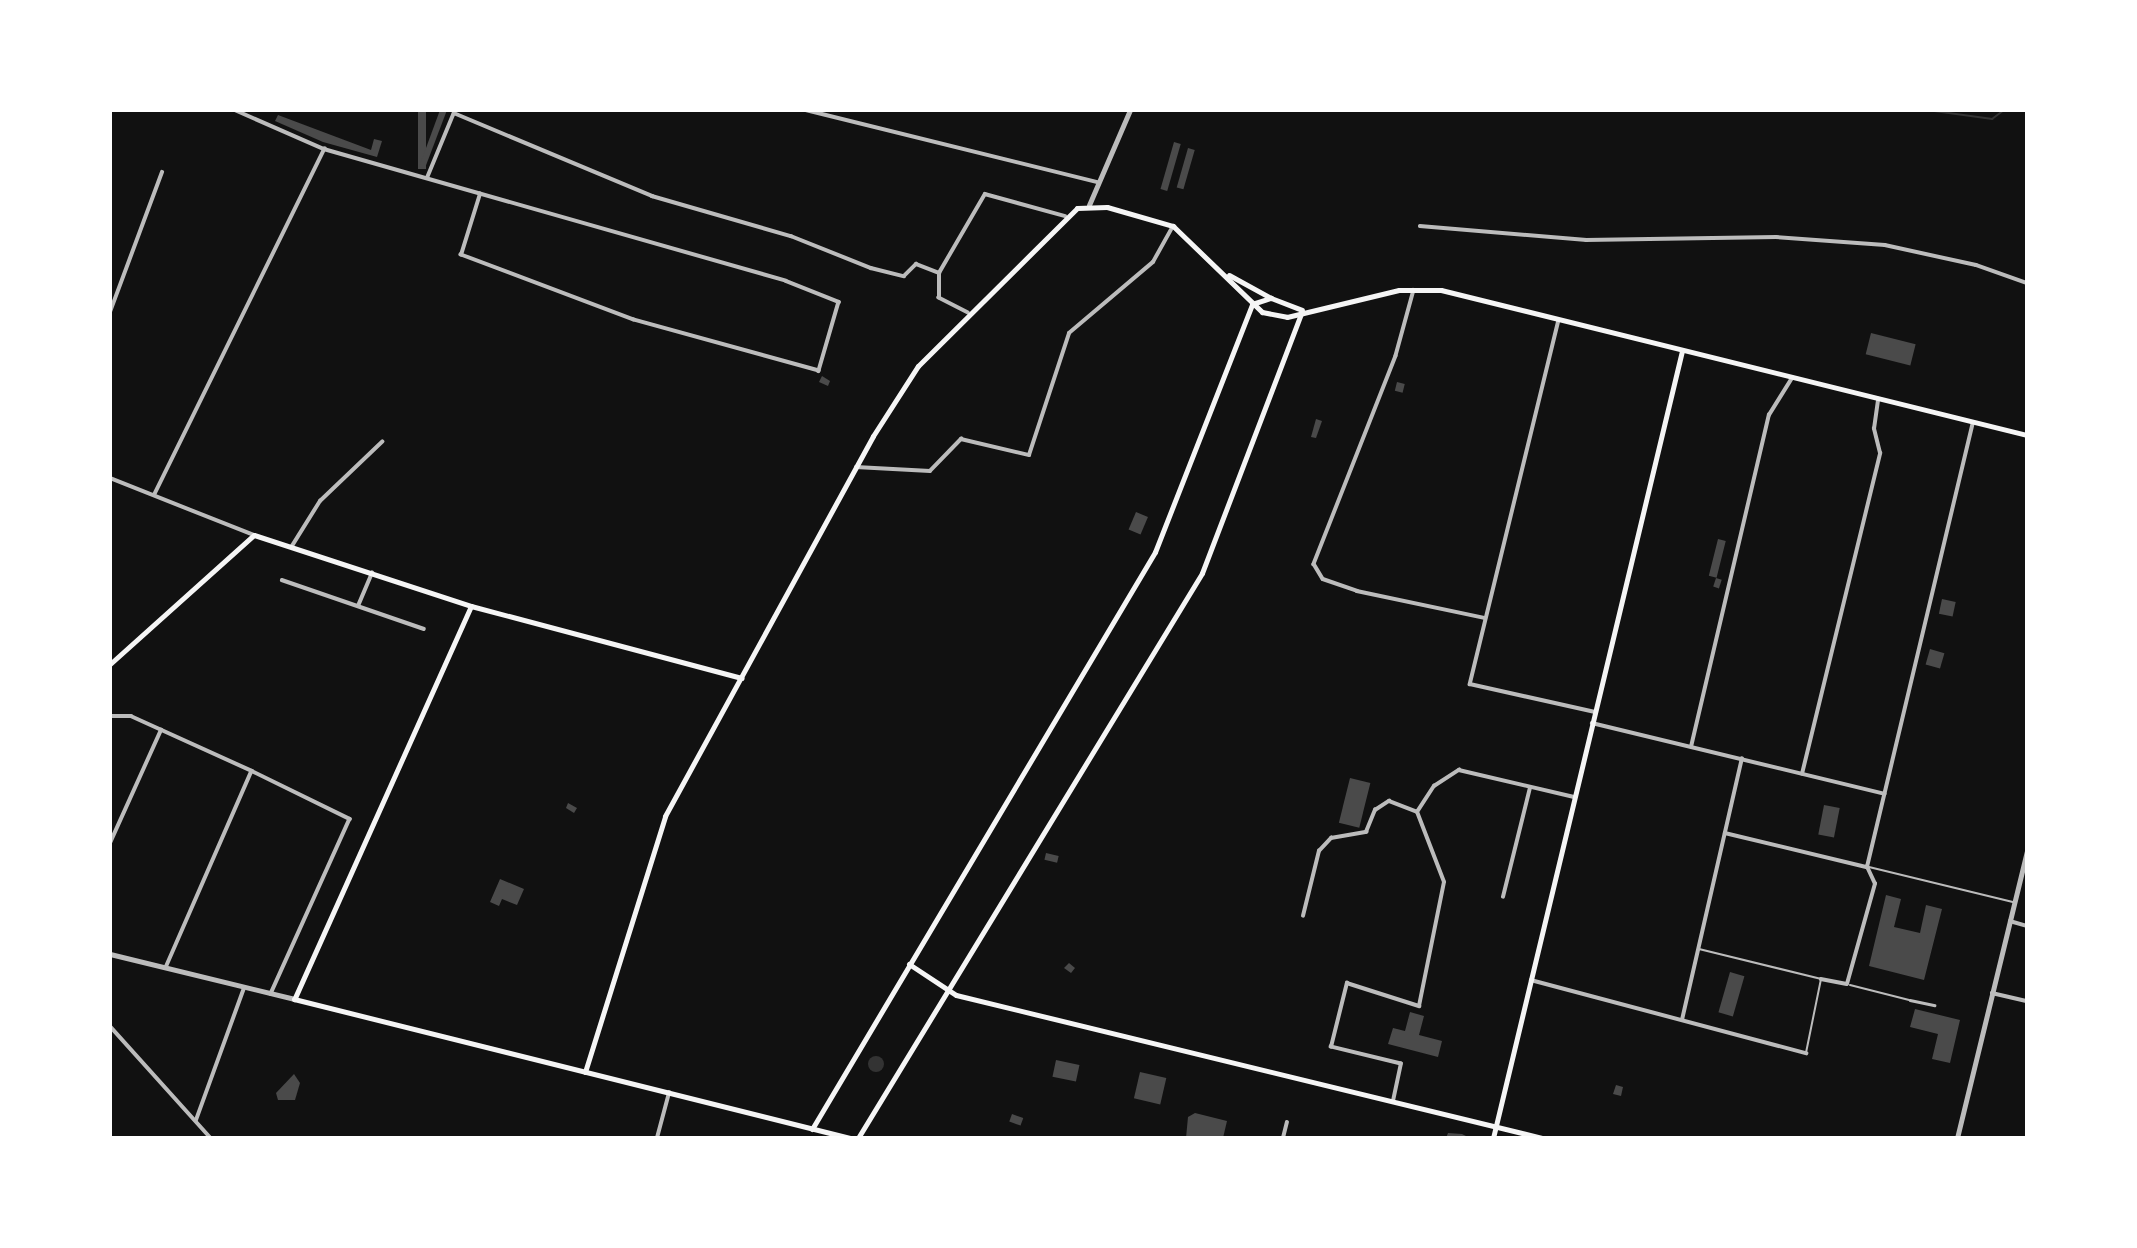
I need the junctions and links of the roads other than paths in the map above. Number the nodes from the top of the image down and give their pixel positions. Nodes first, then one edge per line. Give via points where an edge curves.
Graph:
1 (235, 110) edge
2 (806, 110) edge
3 (1130, 110) edge
4 (455, 112) edge
5 (324, 149) junction
6 (162, 172) dead end
7 (427, 178) junction
8 (1100, 182) junction
9 (480, 194) junction
10 (1089, 205) junction
11 (1066, 216) junction
12 (1173, 226) junction
13 (1420, 226) dead end
14 (939, 273) junction
15 (1226, 273) junction
16 (2027, 284) edge
17 (1415, 288) junction
18 (1270, 298) junction
19 (1252, 304) junction
20 (1302, 310) junction
21 (110, 312) edge
22 (968, 313) junction
23 (1559, 320) junction
24 (1682, 351) junction
25 (1792, 378) junction
26 (1878, 399) junction
27 (1973, 422) junction
28 (2027, 435) edge
29 (382, 442) dead end
30 (856, 467) junction
31 (110, 478) edge
32 (155, 495) junction
33 (254, 535) junction
34 (292, 547) junction
35 (372, 571) junction
36 (282, 580) dead end
37 (358, 606) junction
38 (471, 606) junction
39 (1485, 618) junction
40 (424, 629) dead end
41 (110, 664) edge
42 (742, 678) junction
43 (1595, 712) junction
44 (110, 716) edge
45 (1592, 723) junction
46 (161, 730) junction
47 (1691, 747) junction
48 (1742, 759) junction
49 (253, 771) junction
50 (1801, 774) junction
51 (1530, 788) junction
52 (1885, 794) junction
53 (1574, 797) junction
54 (1417, 811) junction
55 (1725, 833) junction
56 (110, 843) edge
57 (2027, 851) edge
58 (1867, 867) junction
59 (1503, 897) dead end
60 (2014, 902) junction
61 (1303, 916) dead end
62 (2010, 921) junction
63 (2027, 926) edge
64 (1698, 948) junction
65 (110, 954) edge
66 (909, 964) junction
67 (167, 966) junction
68 (1821, 979) junction
69 (1530, 980) junction
70 (1847, 984) junction
71 (244, 988) junction
72 (948, 990) junction
73 (1992, 993) junction
74 (271, 994) junction
75 (294, 999) junction
76 (1910, 1000) joint
77 (2027, 1001) edge
78 (1934, 1005) dead end
79 (1682, 1020) junction
80 (110, 1026) edge
81 (1806, 1053) joint
82 (585, 1072) junction
83 (669, 1093) junction
84 (1392, 1102) junction
85 (196, 1120) junction
86 (1287, 1122) dead end
87 (1495, 1127) junction
88 (812, 1129) junction
89 (211, 1138) edge
90 (657, 1138) edge
91 (850, 1138) edge
92 (859, 1138) edge
93 (1283, 1138) edge
94 (1493, 1138) edge
95 (1542, 1138) edge
96 (1956, 1138) edge

1 - 5 street
2 - 8 street
3 - 8 street
4 - 7 street
4 - 14 street via 652,196 893,274 904,276 916,264
5 - 7 street
5 - 32 street
6 - 21 street
7 - 9 street
8 - 10 street
9 - 9 street via 461,255 634,320 819,371 839,302 786,281
10 - 11 main road
10 - 12 main road
11 - 14 street via 985,194
11 - 22 main road
12 - 15 main road
12 - 30 street via 1153,261 1069,333 1029,455 961,439 930,471
13 - 16 street via 1586,240 1776,237 1885,245 1976,265
14 - 22 street via 939,298
15 - 18 main road
15 - 19 main road
17 - 20 main road
17 - 23 main road
17 - 39 street via 1396,356 1314,564 1323,579 1357,590
18 - 19 main road
18 - 20 main road
19 - 20 main road via 1287,317
19 - 66 main road via 1155,552
20 - 72 main road via 1202,573
22 - 30 main road via 902,387
23 - 24 main road
23 - 39 street
24 - 25 main road
24 - 43 main road
25 - 26 main road
25 - 47 street via 1769,415
26 - 27 main road
26 - 50 street via 1874,429 1880,453
27 - 28 main road
27 - 52 street
29 - 34 street via 320,501
30 - 42 main road
31 - 32 street
32 - 33 street
33 - 34 main road
33 - 41 main road
34 - 35 main road
35 - 37 street
35 - 38 main road
36 - 37 street
37 - 40 street
38 - 42 main road
38 - 75 main road
39 - 43 street via 1470,684
42 - 82 main road via 656,840
43 - 45 main road
44 - 46 street via 131,716
45 - 47 street
45 - 53 main road
46 - 49 street
46 - 56 street
47 - 48 street
48 - 50 street
48 - 55 street
49 - 67 street
49 - 74 street via 350,819
50 - 52 street
51 - 53 street
51 - 54 street via 1459,770 1434,786
51 - 59 street
52 - 58 street
53 - 69 main road
54 - 61 street via 1389,801 1375,810 1366,832 1331,838 1319,851
54 - 84 street via 1444,882 1419,1006 1346,983 1331,1047 1401,1064
55 - 58 street
55 - 64 street
57 - 60 street
58 - 60 lane
58 - 70 street via 1875,884
60 - 62 street
62 - 63 street
62 - 73 street
64 - 68 lane
64 - 79 street
65 - 67 street
66 - 72 main road
66 - 88 main road
67 - 71 street
68 - 70 street
68 - 81 lane
69 - 79 street
69 - 87 main road
70 - 76 lane
71 - 74 street
71 - 85 street
72 - 84 main road
72 - 92 main road
73 - 77 street
73 - 96 street
74 - 75 street
75 - 82 main road
76 - 78 street
79 - 81 street
80 - 85 street
82 - 83 main road
83 - 88 main road
83 - 90 street
84 - 87 main road
85 - 89 street
86 - 93 street
87 - 94 main road
87 - 95 main road
88 - 91 main road

